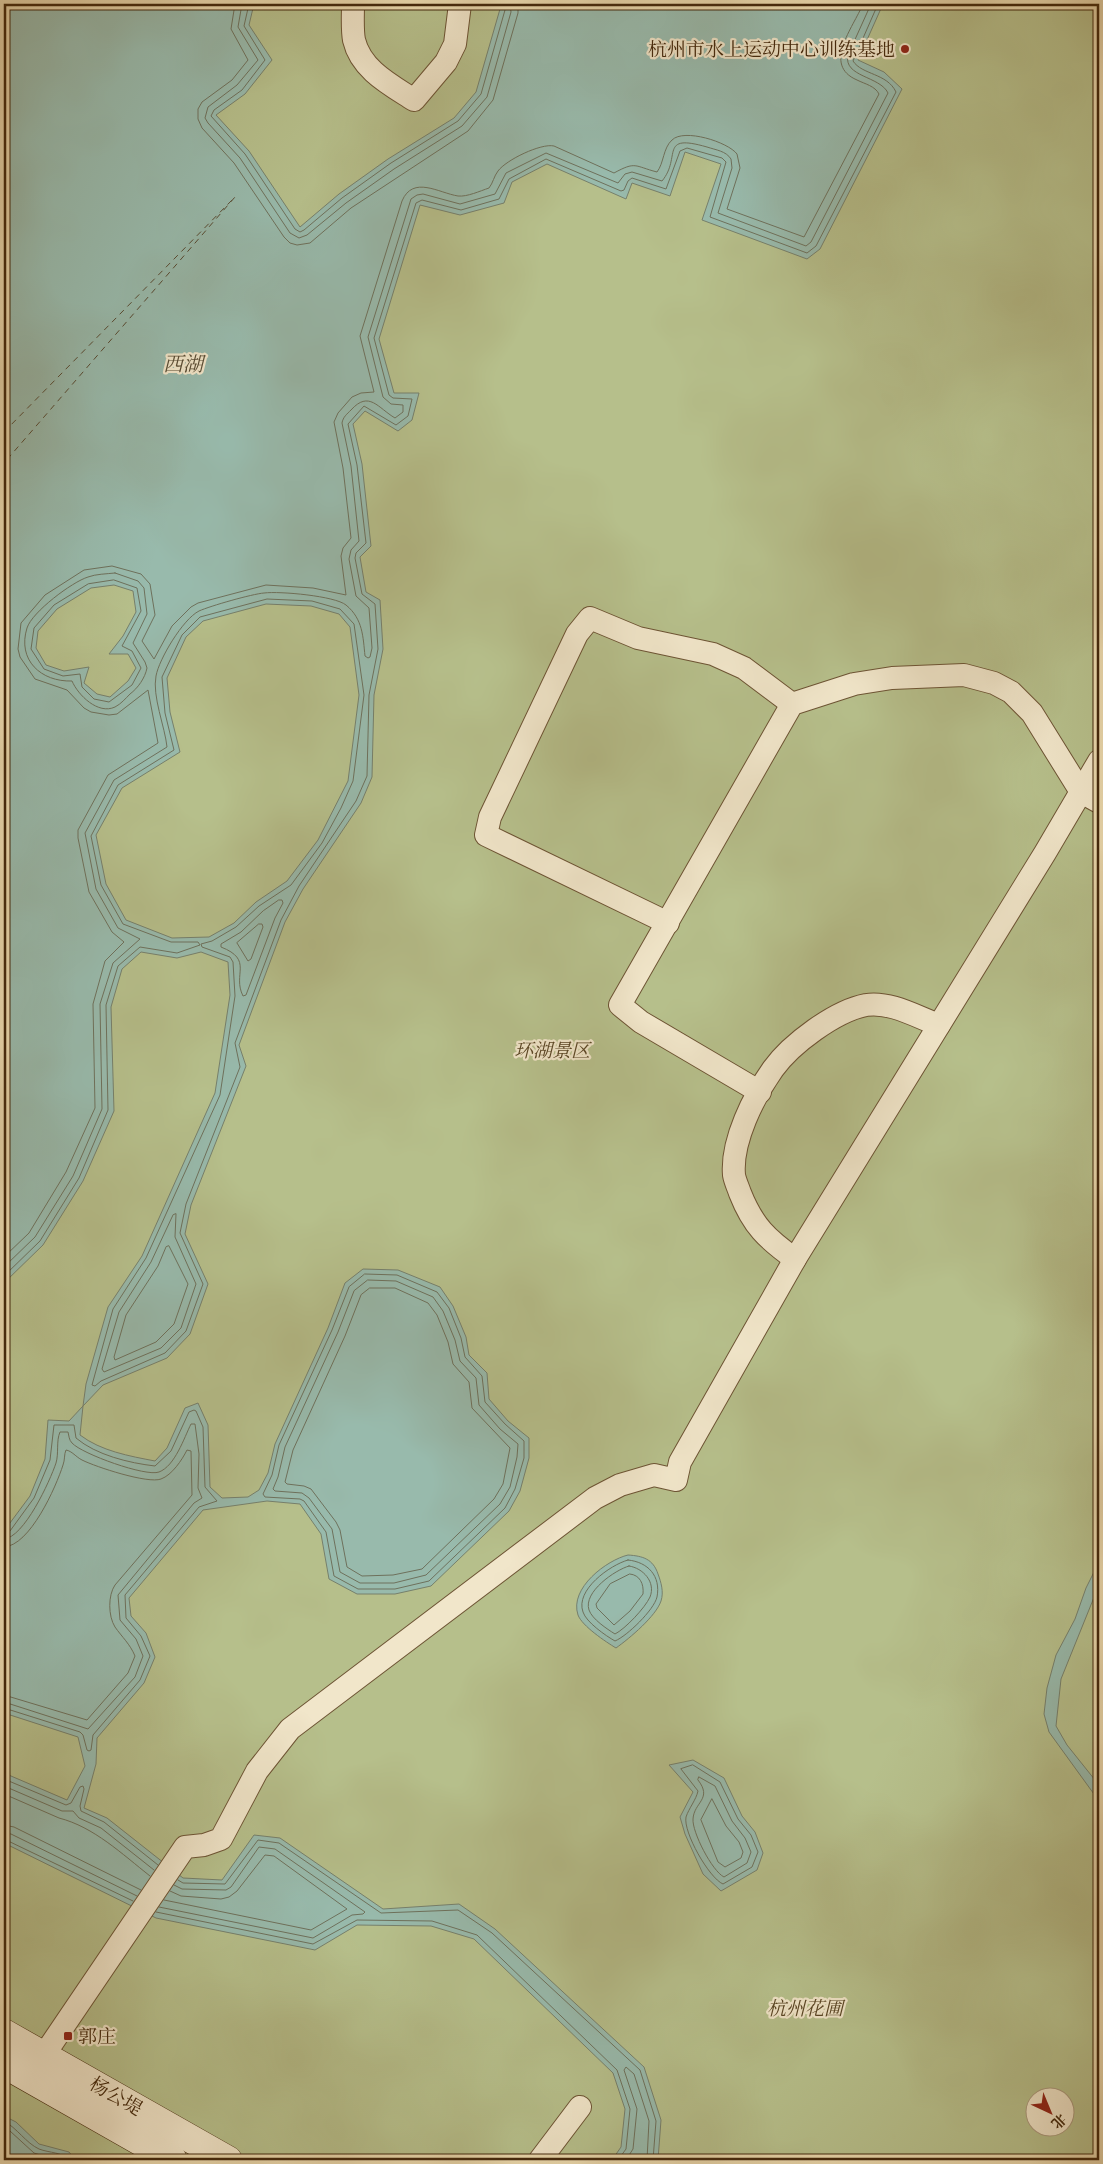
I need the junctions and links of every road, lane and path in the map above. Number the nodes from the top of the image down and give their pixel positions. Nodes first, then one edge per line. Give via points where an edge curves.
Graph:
1 (353, 4) edge
2 (460, 4) edge
3 (792, 704) junction
4 (1099, 761) edge
5 (1090, 797) edge
6 (668, 923) junction
7 (939, 1025) junction
8 (760, 1092) junction
9 (795, 1259) junction
10 (4, 2033) edge
11 (44, 2055) junction
12 (4, 2064) edge
13 (580, 2107) dead end
14 (172, 2160) edge
15 (228, 2160) edge
16 (540, 2160) edge

1 - 2 street via 354,40 362,56 374,73 414,100 446,62 455,44
3 - 5 street via 854,684 892,678 964,675 994,683 1011,692 1032,713
3 - 6 street
3 - 6 street via 744,668 713,654 638,638 590,618 578,634 490,817 486,835
4 - 5 street
5 - 7 street
6 - 8 street via 620,1005 641,1022
7 - 8 street via 893,1007 867,1005 842,1013 807,1034 774,1068
7 - 9 street
8 - 9 street via 749,1109 737,1147 734,1176 757,1227
9 - 11 street via 680,1462 676,1480 654,1476 620,1485 578,1510 290,1730 257,1771 220,1839 204,1845 185,1846
10 - 11 main road, 杨公堤
11 - 15 main road, 杨公堤
12 - 14 main road, 杨公堤
13 - 16 street

